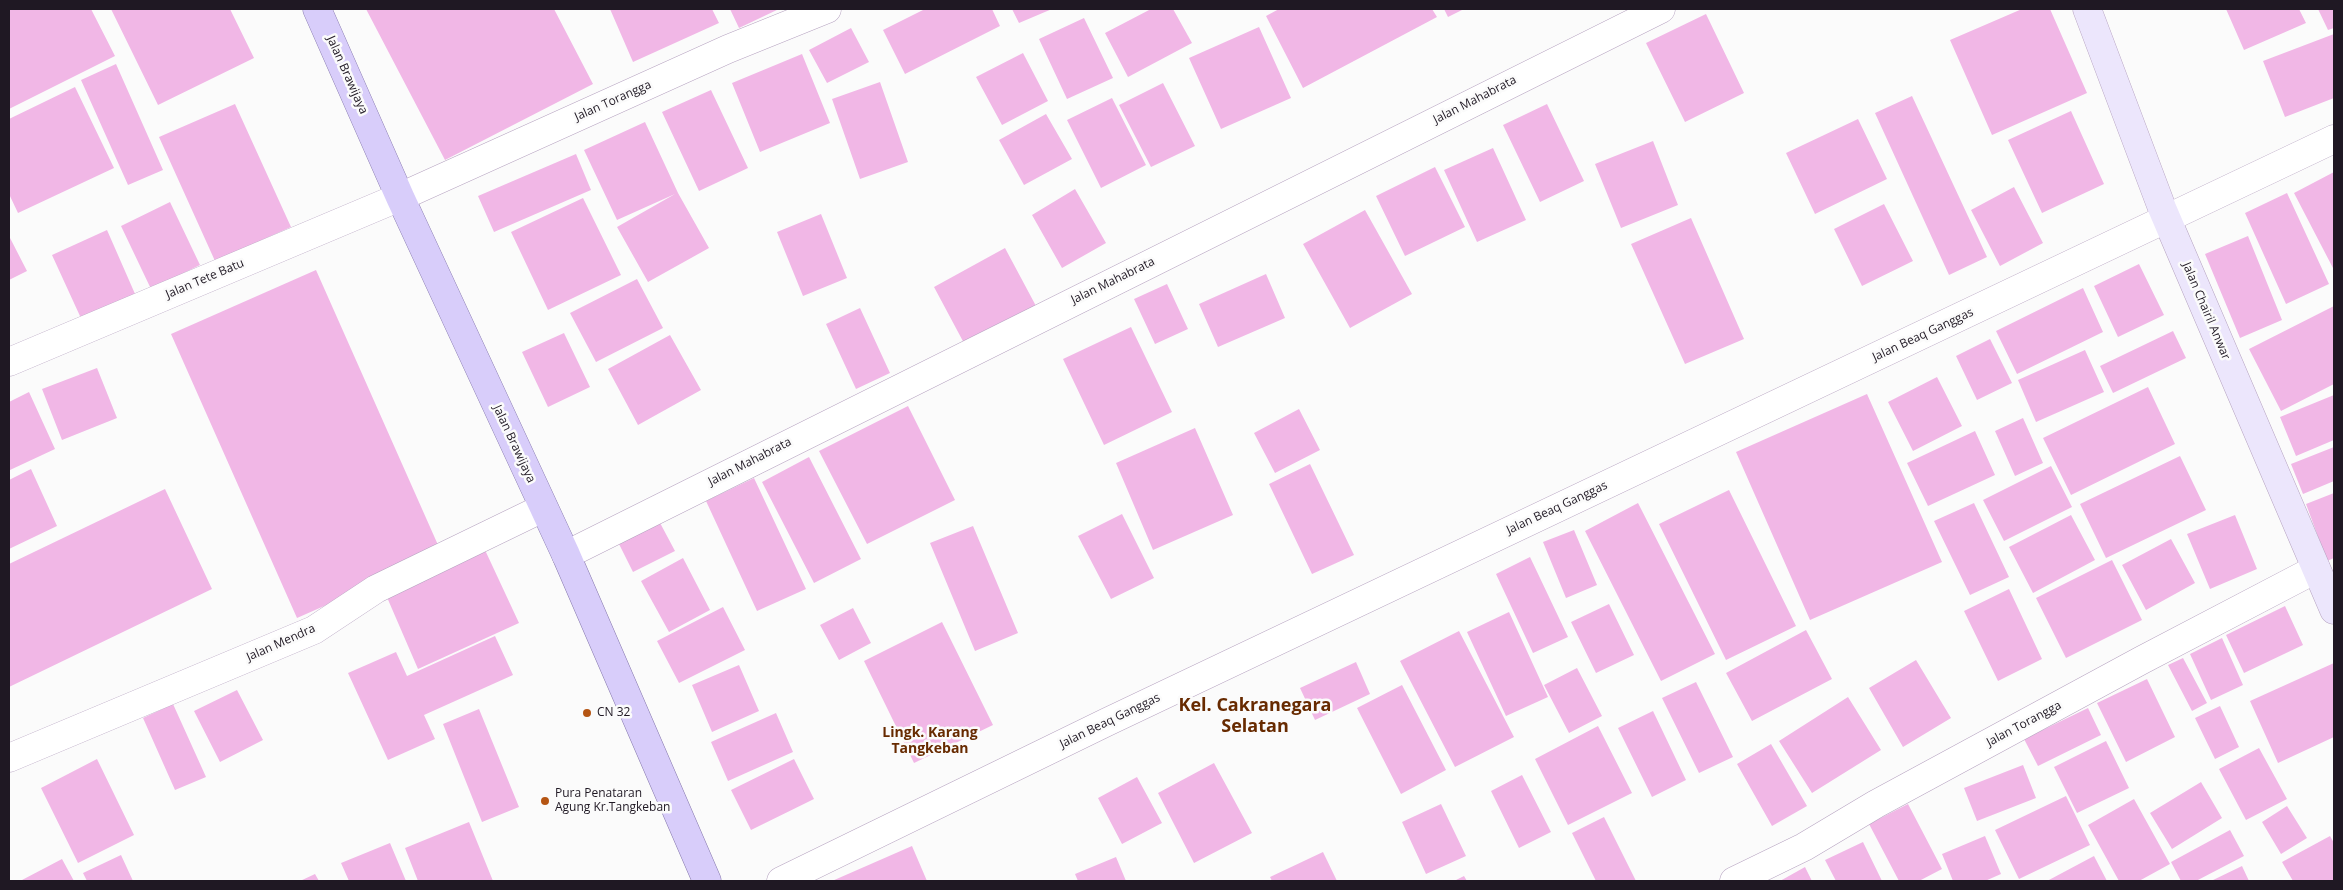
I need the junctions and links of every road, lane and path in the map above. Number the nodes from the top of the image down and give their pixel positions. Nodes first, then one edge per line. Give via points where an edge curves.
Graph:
1 (317, 9) edge
2 (827, 9) edge
3 (1661, 9) edge
4 (2087, 9) edge
5 (2334, 139) edge
6 (400, 196) junction
7 (2166, 219) junction
8 (9, 362) edge
9 (543, 508) junction
10 (566, 555) junction
11 (2316, 569) junction
12 (2334, 610) edge
13 (9, 758) edge
14 (708, 881) edge
15 (781, 881) edge
16 (1734, 881) edge

1 - 6 main road, Jalan Brawijaya
2 - 6 street, Jalan Torangga via 719,53
3 - 10 street, Jalan Mahabrata
4 - 7 street, Jalan Chairil Anwar
5 - 7 street, Jalan Beaq Ganggas
6 - 8 street, Jalan Tete Batu
6 - 9 main road, Jalan Brawijaya
7 - 11 street, Jalan Chairil Anwar
7 - 15 street, Jalan Beaq Ganggas via 1116,718
9 - 10 main road, Jalan Brawijaya
9 - 13 street, Jalan Mendra via 376,589 314,630
10 - 14 main road, Jalan Brawijaya
11 - 12 street, Jalan Chairil Anwar
11 - 16 street, Jalan Torangga via 1876,804 1804,847

